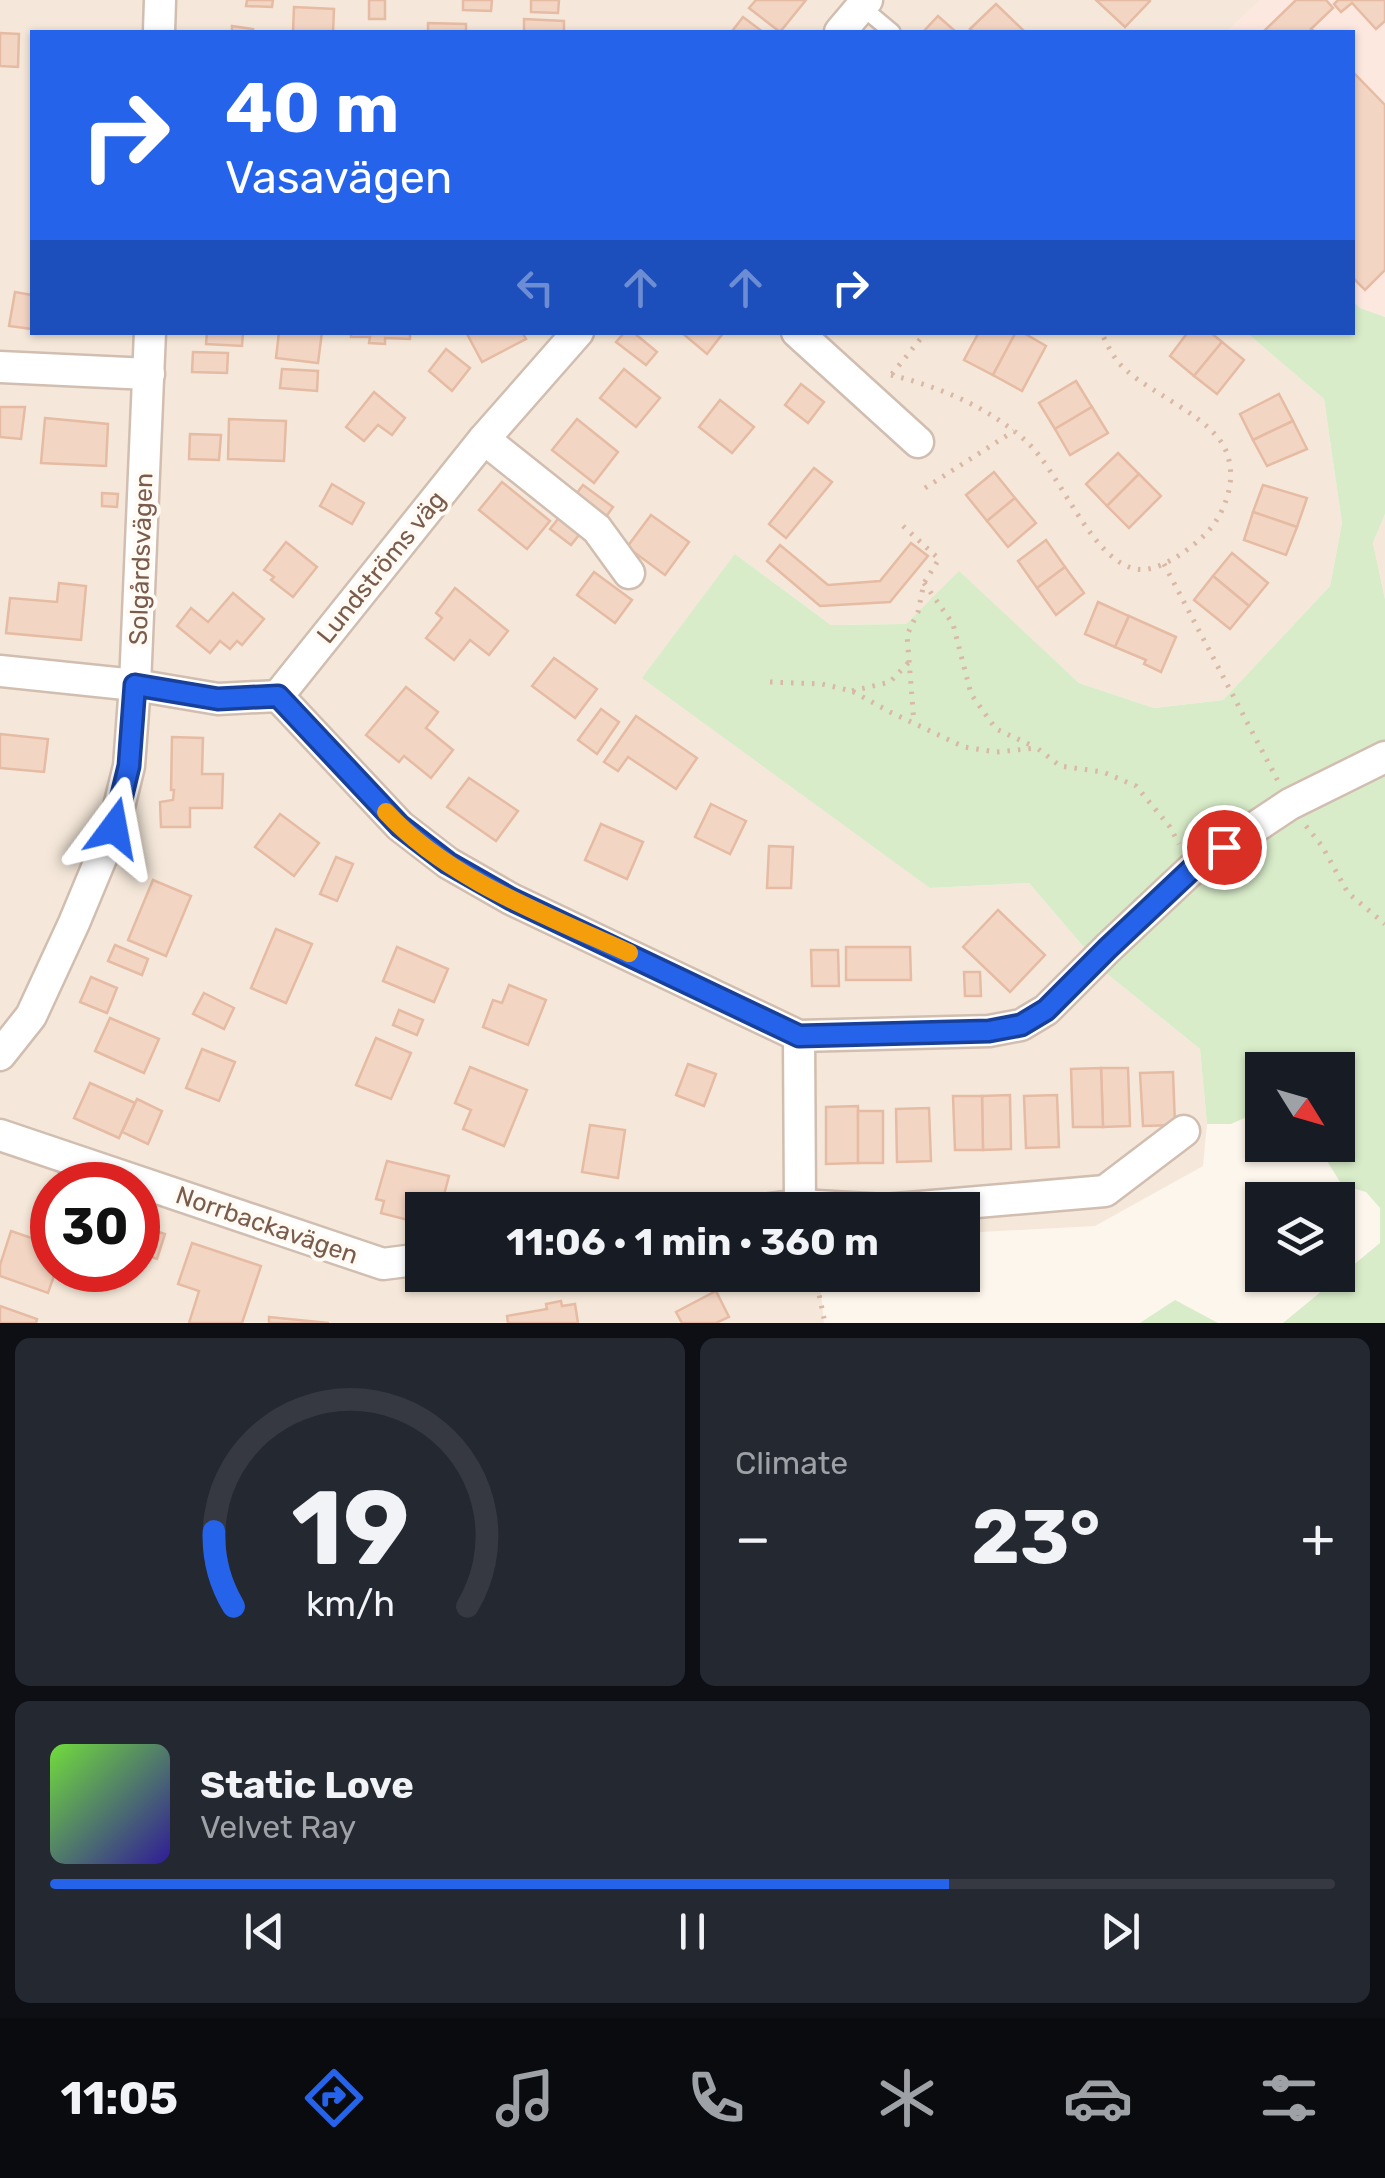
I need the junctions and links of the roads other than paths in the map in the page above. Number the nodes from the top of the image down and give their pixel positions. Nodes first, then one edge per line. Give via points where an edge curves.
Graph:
1 (160, 0) edge
2 (864, 3) edge
3 (159, 30) edge
4 (842, 30) edge
5 (890, 30) edge
6 (150, 335) edge
7 (575, 335) edge
8 (800, 335) edge
9 (0, 366) edge
10 (149, 374) junction
11 (484, 439) junction
12 (918, 442) dead end
13 (629, 573) dead end
14 (0, 671) edge
15 (135, 685) junction
16 (278, 696) junction
17 (1385, 757) edge
18 (799, 1036) junction
19 (0, 1055) edge
20 (1184, 1131) dead end
21 (0, 1135) edge
22 (800, 1192) edge
23 (980, 1202) edge
24 (405, 1261) edge

1 - 3 street
2 - 4 street
2 - 5 lane
6 - 10 street, Solgårdsvägen
7 - 11 street, Lundströms väg
8 - 12 street
9 - 10 street
10 - 15 street, Solgårdsvägen
11 - 13 street via 597,529
11 - 16 street, Lundströms väg
14 - 15 street
15 - 16 street via 218,699
15 - 19 street, Solgårdsvägen via 129,766 114,828 31,1016
16 - 18 street via 400,826 448,863
17 - 18 street via 1290,804 1192,869 1046,1010 1021,1025
18 - 22 street
20 - 23 street via 1106,1191
21 - 24 street, Norrbackavägen via 383,1264

